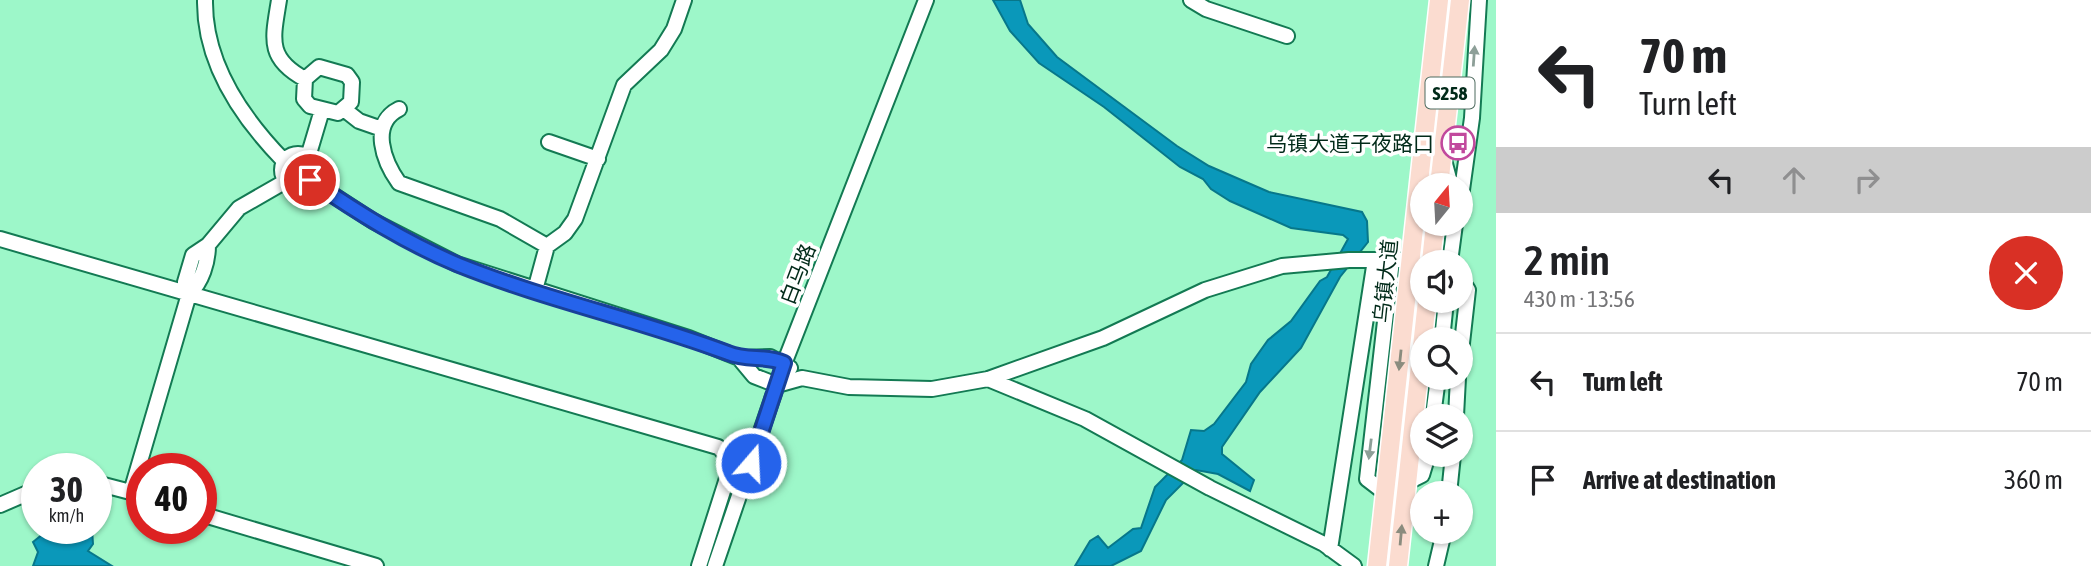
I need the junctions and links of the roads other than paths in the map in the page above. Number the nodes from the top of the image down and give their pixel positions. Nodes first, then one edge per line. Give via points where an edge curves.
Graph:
1 (205, 0) edge
2 (279, 0) edge
3 (684, 0) edge
4 (926, 0) edge
5 (1191, 0) edge
6 (1439, 0) edge
7 (1460, 0) edge
8 (1479, 0) edge
9 (1437, 20) junction
10 (1457, 23) junction
11 (1287, 36) dead end
12 (305, 79) junction
13 (398, 109) dead end
14 (322, 110) junction
15 (345, 110) junction
16 (382, 129) junction
17 (549, 142) dead end
18 (1442, 155) junction
19 (308, 157) junction
20 (598, 159) junction
21 (284, 161) junction
22 (1440, 173) edge
23 (1447, 173) edge
24 (1464, 173) edge
25 (310, 180) junction
26 (286, 181) junction
27 (0, 239) edge
28 (547, 246) junction
29 (1411, 250) edge
30 (1373, 260) junction
31 (1392, 260) junction
32 (1410, 260) joint
33 (535, 290) junction
34 (189, 294) junction
35 (1426, 313) edge
36 (739, 358) junction
37 (784, 363) junction
38 (802, 378) junction
39 (988, 379) junction
40 (777, 385) junction
41 (147, 453) edge
42 (1424, 467) edge
43 (1406, 483) junction
44 (1384, 492) junction
45 (21, 496) edge
46 (0, 505) edge
47 (217, 519) edge
48 (1441, 544) edge
49 (1330, 549) junction
50 (376, 566) edge
51 (699, 566) edge
52 (715, 566) edge
53 (1354, 566) edge
54 (1377, 566) edge
55 (1398, 566) edge
56 (1436, 566) edge

1 - 21 street via 205,24 222,78
2 - 12 street via 273,43 283,64
3 - 20 street via 661,50 624,85
4 - 37 street, 白马路
5 - 11 street
6 - 9 main road, 乌镇大道 / S258
7 - 10 main road, S258
24 -> 8 street
9 - 10 main road
9 - 29 main road, 乌镇大道 / S258
10 - 18 main road, S258
12 - 14 street via 304,99
12 - 15 street via 319,67 347,75 353,90
13 - 16 street
14 - 15 street
14 - 19 street
15 - 16 street
16 - 28 street via 383,154 399,183 500,219
17 - 20 street
18 - 22 main road, S258
18 - 23 street
19 - 21 street via 293,154
19 - 25 street via 314,171
20 - 28 street via 575,219
21 - 26 street via 281,171
25 - 26 street via 296,186
25 - 33 street via 425,249
26 - 34 street via 239,208 208,245 192,255 196,269 185,282
27 - 34 street
28 - 33 street
30 - 31 street
30 - 39 street via 1283,266 1205,290 1103,338
30 - 49 street
31 - 32 street
31 -> 44 street via 1367,480
32 -> 44 main road, 乌镇大道 / S258
33 - 36 street
34 - 41 street
34 - 51 street via 718,447 731,459 730,469
35 - 43 main road, 乌镇大道
36 - 37 street via 771,357
36 - 40 street via 754,376
37 - 38 street
37 - 40 street, 白马路
38 - 39 street via 849,387 932,389
38 - 40 street
39 - 49 street via 1085,419
40 - 52 street, 白马路
42 - 43 street via 1422,475
55 -> 43 main road, 乌镇大道
44 - 54 main road, 乌镇大道 / S258
45 - 46 street
47 - 50 street
48 - 56 street
49 - 53 street

